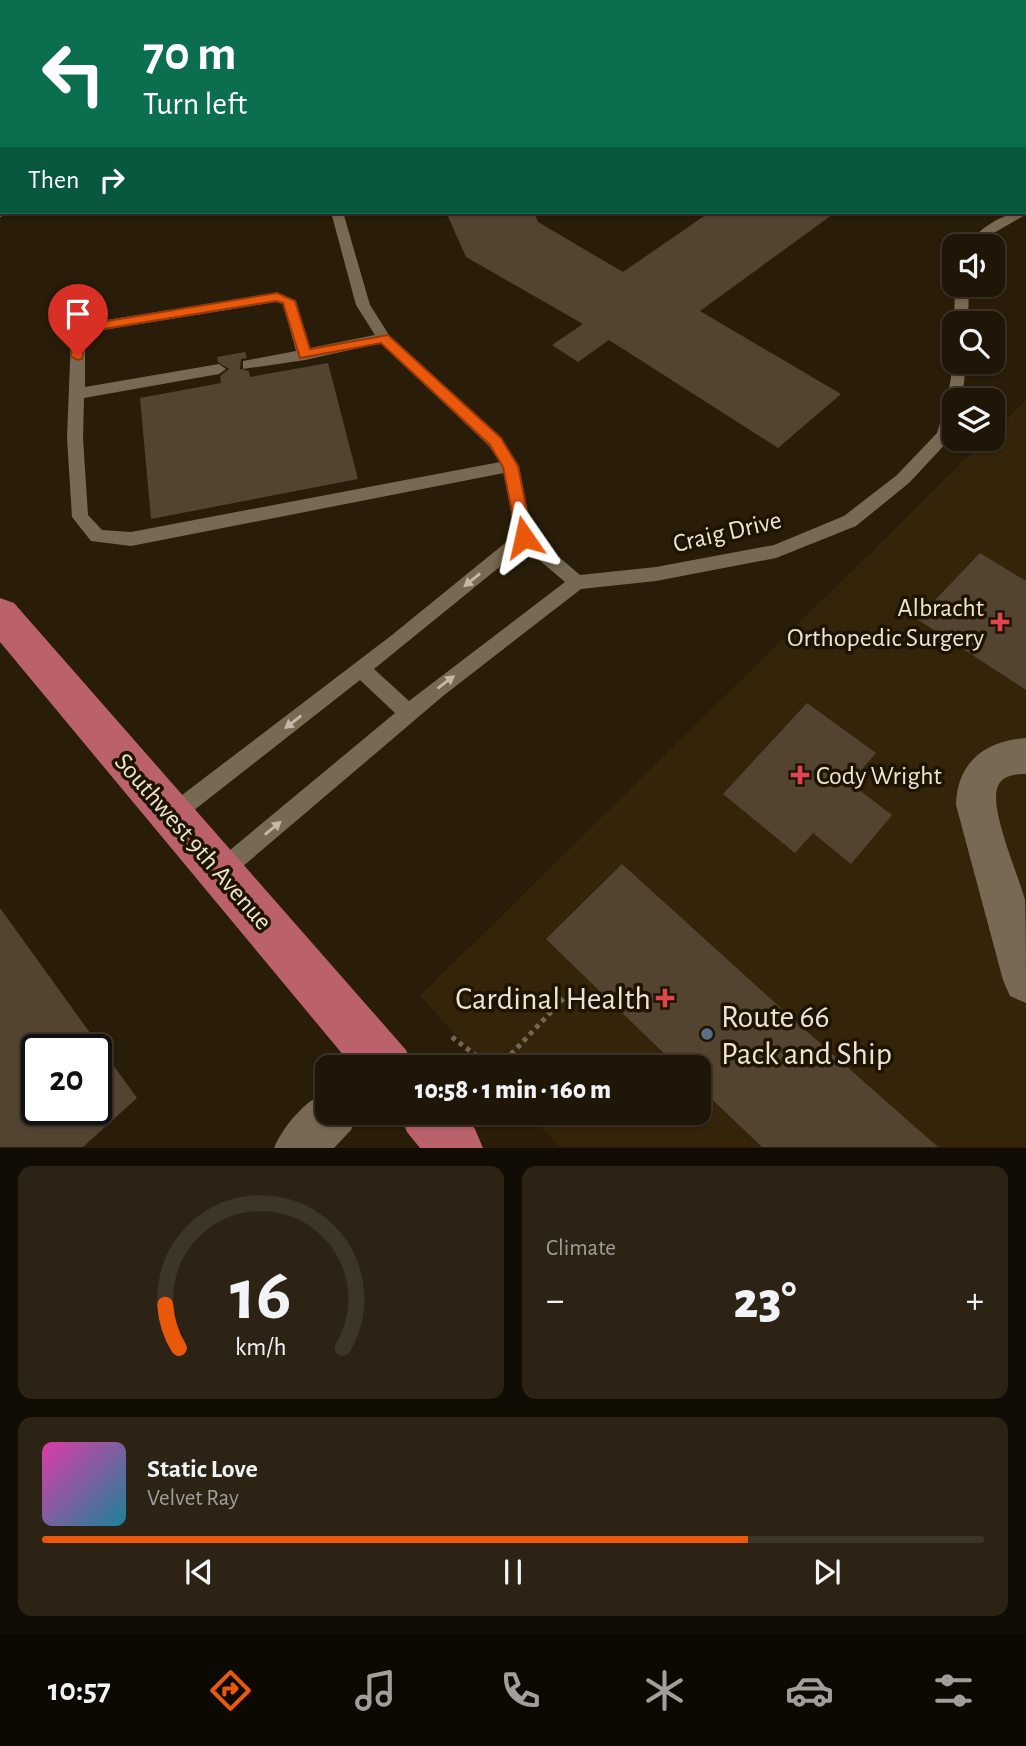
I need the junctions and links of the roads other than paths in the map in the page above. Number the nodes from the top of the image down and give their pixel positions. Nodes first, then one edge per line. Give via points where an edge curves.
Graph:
1 (338, 214) edge
2 (1017, 214) edge
3 (984, 234) edge
4 (384, 338) junction
5 (305, 355) junction
6 (248, 365) dead end
7 (219, 369) dead end
8 (77, 394) junction
9 (942, 437) edge
10 (511, 466) junction
11 (524, 537) junction
12 (577, 582) junction
13 (0, 614) edge
14 (361, 669) junction
15 (409, 713) junction
16 (1026, 756) edge
17 (172, 815) junction
18 (220, 872) junction
19 (1026, 980) edge
20 (375, 1055) edge
21 (322, 1125) edge
22 (437, 1125) edge
23 (299, 1147) edge
24 (456, 1147) edge

1 - 4 lane via 363,305
2 - 3 lane
4 - 5 lane
4 - 10 lane via 476,420
5 - 6 lane
5 - 8 lane via 289,301 277,297 100,326 78,336
7 - 8 lane
8 - 10 lane via 80,517 97,536 131,539
9 - 12 lane, Craig Drive via 903,479 850,521 776,551 656,574
10 - 11 lane
11 - 12 lane
11 -> 14 lane
15 -> 12 lane
13 - 17 main road, Southwest 9th Avenue
14 - 15 lane
14 -> 17 lane
18 -> 15 lane
16 - 19 street via 991,762 975,790
17 - 18 main road, Southwest 9th Avenue
18 - 20 main road, Southwest 9th Avenue
21 - 23 street
22 - 24 main road

